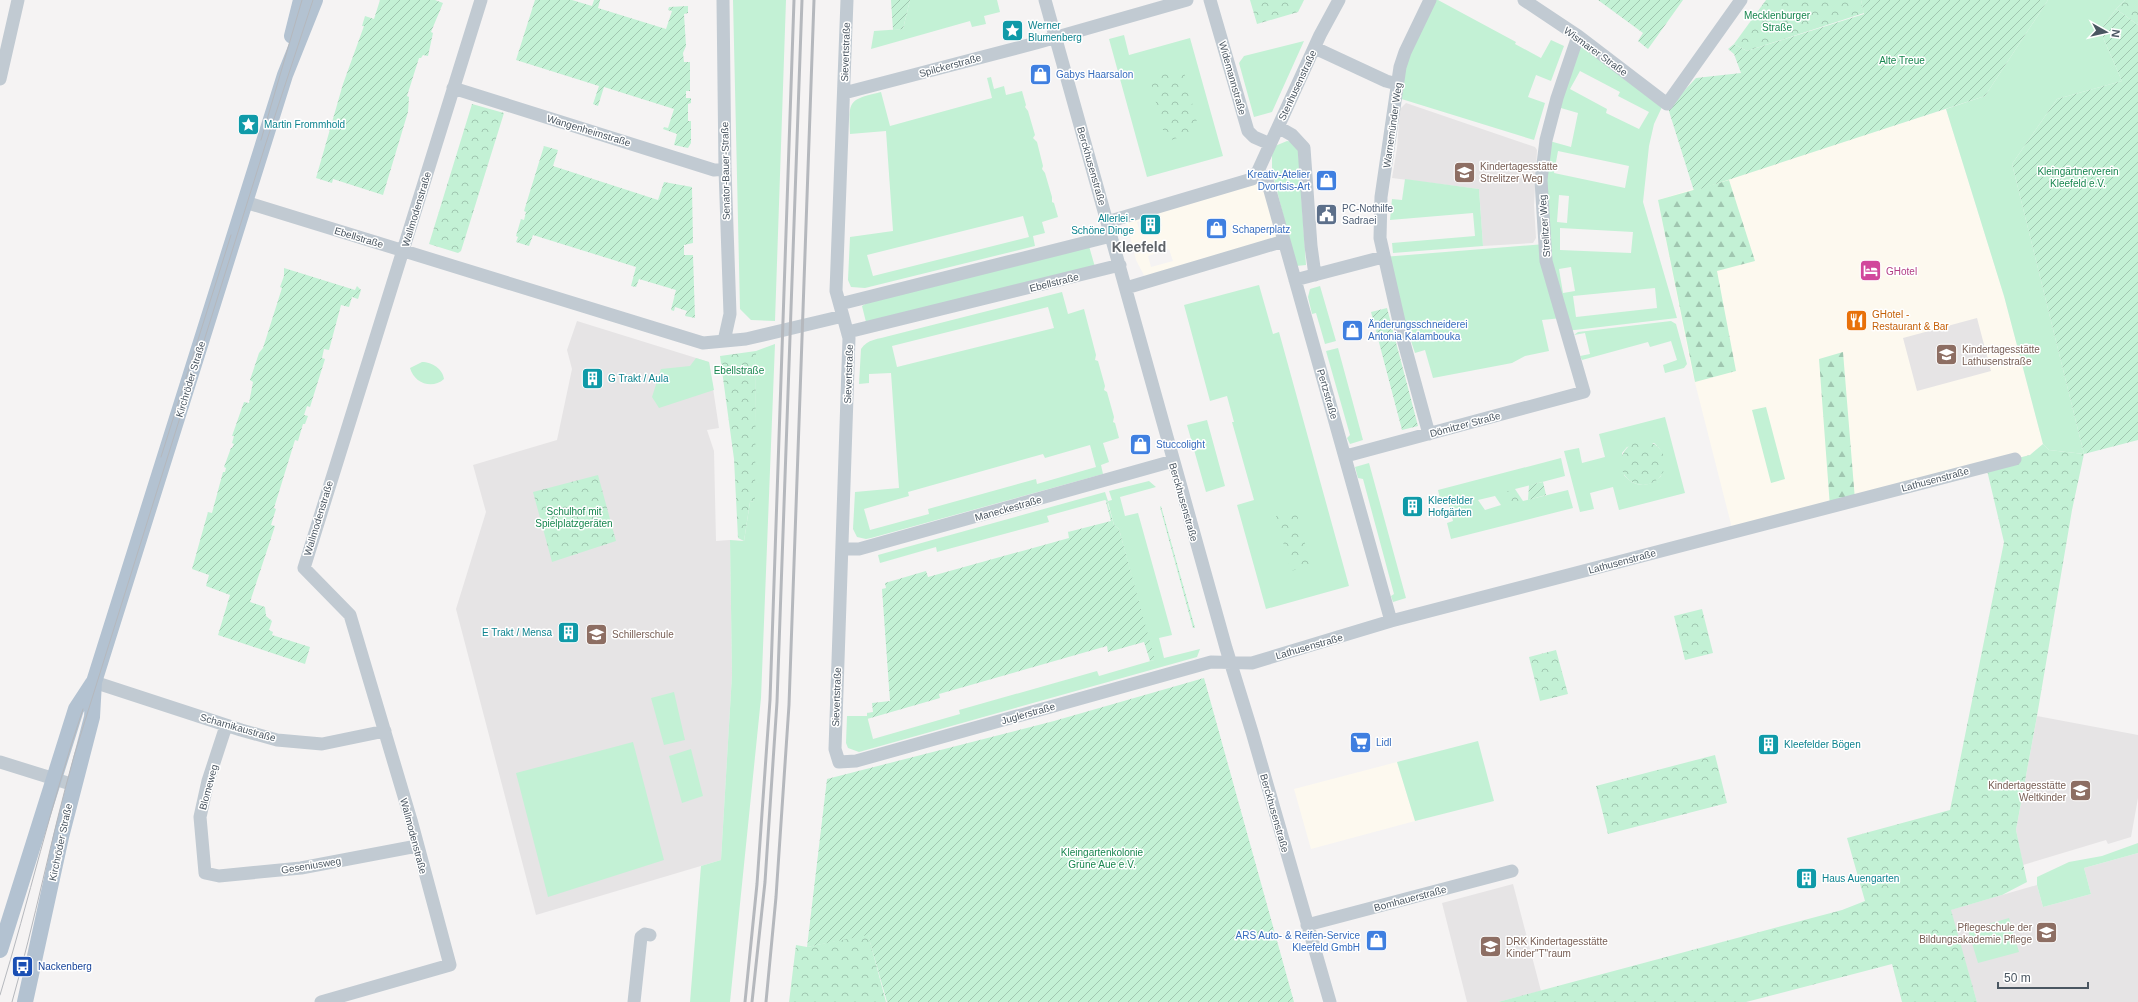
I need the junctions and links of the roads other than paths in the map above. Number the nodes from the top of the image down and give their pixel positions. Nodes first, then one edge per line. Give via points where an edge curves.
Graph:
1 (18, 0) edge
2 (301, 0) edge
3 (315, 0) edge
4 (481, 0) edge
5 (722, 0) edge
6 (846, 0) edge
7 (1045, 0) edge
8 (1187, 0) edge
9 (1210, 0) edge
10 (1338, 0) edge
11 (1430, 0) edge
12 (1524, 0) edge
13 (1741, 0) edge
14 (1578, 36) junction
15 (1055, 37) junction
16 (1315, 48) junction
17 (285, 75) junction
18 (0, 79) edge
19 (1397, 84) junction
20 (453, 88) junction
21 (844, 93) junction
22 (1278, 127) junction
23 (1270, 144) junction
24 (725, 169) junction
25 (1258, 170) junction
26 (244, 202) junction
27 (1107, 222) junction
28 (1111, 236) junction
29 (1284, 241) junction
30 (403, 251) junction
31 (1383, 257) junction
32 (1120, 265) junction
33 (1316, 274) junction
34 (1295, 280) junction
35 (1126, 288) junction
36 (841, 310) junction
37 (848, 332) junction
38 (724, 340) junction
39 (1584, 392) joint
40 (1429, 434) junction
41 (1346, 456) junction
42 (2015, 459) dead end
43 (1173, 462) junction
44 (842, 549) junction
45 (1391, 621) junction
46 (1230, 663) junction
47 (94, 682) junction
48 (226, 726) junction
49 (385, 731) junction
50 (835, 749) joint
51 (0, 762) edge
52 (54, 779) junction
53 (74, 785) junction
54 (417, 846) junction
55 (29, 861) junction
56 (54, 871) junction
57 (1512, 871) dead end
58 (205, 873) joint
59 (1308, 925) junction
60 (650, 935) dead end
61 (0, 950) edge
62 (25, 1002) edge
63 (321, 1002) edge
64 (634, 1002) edge
65 (1330, 1002) edge

1 - 18 street
2 - 17 main road, Kirchröder Straße
3 - 17 main road, Kirchröder Straße
4 - 20 street, Wallmodenstraße
5 - 24 street, Senator-Bauer-Straße
6 - 21 street, Sievertstraße
7 - 15 street, Berckhusenstraße
8 - 15 street, Spilckerstraße
9 - 23 street, Widemannstraße via 1248,131 1254,137
10 - 16 street, Stenhusenstraße
11 - 19 street, Warnemünder Weg via 1405,52
12 - 14 street, Wismarer Straße
13 - 14 street, Wismarer Straße via 1667,104
14 - 39 street, Strelitzer Weg via 1547,133 1541,180 1546,261
15 - 21 street, Spilckerstraße
15 - 27 street, Berckhusenstraße
16 - 19 street
16 - 22 street, Stenhusenstraße
17 - 26 main road, Kirchröder Straße
19 - 31 street, Warnemünder Weg via 1379,218
20 - 24 street, Wangenheimstraße via 714,170
20 - 30 street, Wallmodenstraße
21 - 36 street, Sievertstraße via 836,291
22 - 23 street, Stenhusenstraße
22 - 33 street via 1292,135 1304,148 1311,246
23 - 25 street, Stenhusenstraße
24 - 38 street, Senator-Bauer-Straße via 730,314
25 - 27 street via 1252,179
25 - 29 street, Pertzstraße via 1267,180
26 - 30 street, Ebellstraße
26 - 47 main road, Kirchröder Straße
27 - 28 street, Berckhusenstraße
28 - 32 street, Berckhusenstraße
28 - 36 street, Ebellstraße
29 - 34 street, Pertzstraße
29 - 35 street
30 - 38 street, Ebellstraße via 692,341 703,343
30 - 49 street, Wallmodenstraße via 304,568 350,615
31 - 33 street
31 - 40 street, Warnemünder Weg
32 - 35 street, Berckhusenstraße
32 - 37 street, Ebellstraße
33 - 34 street
34 - 41 street, Pertzstraße
35 - 43 street, Berckhusenstraße
36 - 37 street, Sievertstraße
36 - 38 street, Ebellstraße via 768,334
37 - 44 street, Sievertstraße
39 - 40 street, Dömitzer Straße
40 - 41 street, Dömitzer Straße
41 - 45 street, Pertzstraße
42 - 45 street, Lathusenstraße
43 - 44 street, Maneckestraße via 859,549
43 - 46 street, Berckhusenstraße
44 - 50 street, Sievertstraße
45 - 46 street, Lathusenstraße via 1252,663
46 - 50 street, Juglerstraße via 1211,662 856,761 840,762
46 - 59 street, Berckhusenstraße
47 - 48 street, Scharnikaustraße
47 - 52 main road, Kirchröder Straße via 76,709
47 - 53 main road, Kirchröder Straße via 92,716
48 - 49 street, Scharnikaustraße via 277,740 322,744
48 - 58 street, Blomeweg via 208,781 200,817
49 - 54 street, Wallmodenstraße
51 - 52 street
52 - 53 street
52 - 55 main road, Kirchröder Straße
53 - 56 main road, Kirchröder Straße
54 - 58 street, Geseniusweg via 300,868 219,876
54 - 63 street, Wallmodenstraße via 450,965
55 - 56 main road via 43,858
55 - 61 main road, Kirchröder Straße
56 - 62 main road, Kirchröder Straße
57 - 59 street, Bomhauerstraße
59 - 65 street, Berckhusenstraße
60 - 64 street via 645,934 641,937

